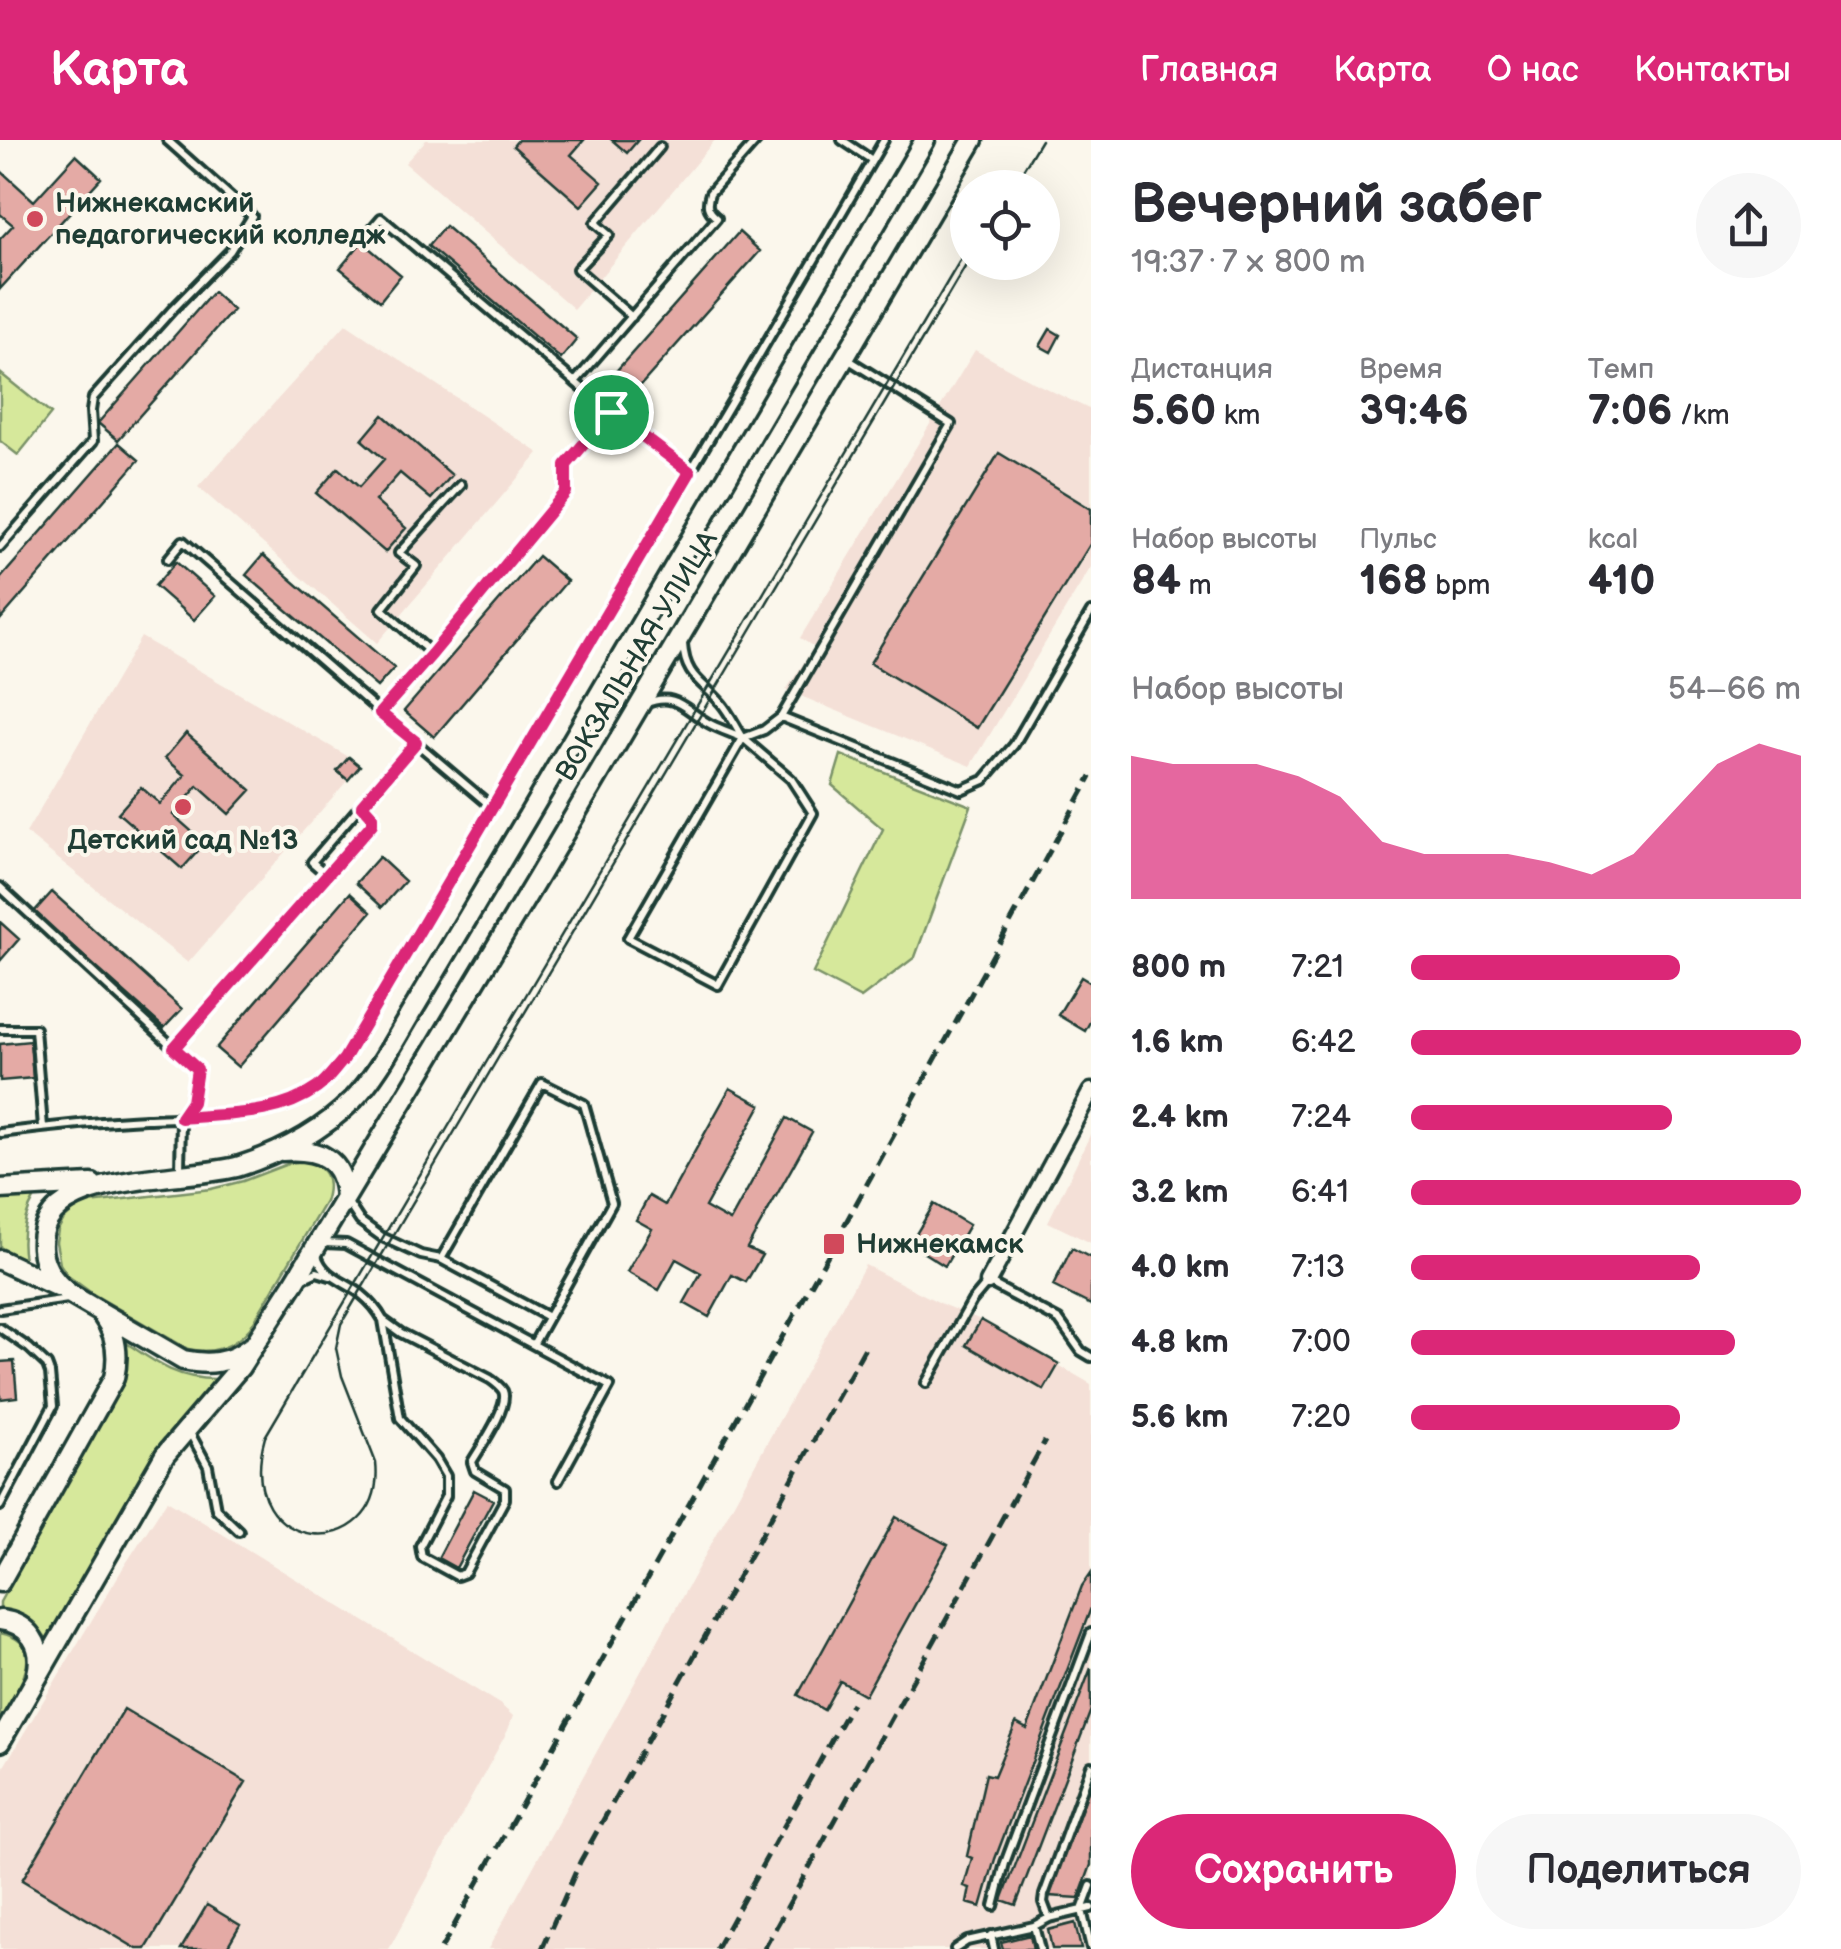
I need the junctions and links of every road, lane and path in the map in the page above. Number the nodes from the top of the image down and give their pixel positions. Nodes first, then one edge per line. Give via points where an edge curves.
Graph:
1 (167, 140) edge
2 (756, 140) edge
3 (842, 140) edge
4 (884, 140) edge
5 (925, 140) edge
6 (973, 140) edge
7 (660, 147) dead end
8 (872, 160) junction
9 (369, 232) dead end
10 (632, 317) junction
11 (845, 358) junction
12 (575, 382) junction
13 (611, 412) junction
14 (690, 472) junction
15 (461, 484) dead end
16 (0, 547) edge
17 (168, 559) dead end
18 (1091, 612) edge
19 (683, 632) junction
20 (432, 654) junction
21 (639, 706) junction
22 (380, 713) junction
23 (781, 717) junction
24 (743, 738) junction
25 (416, 742) junction
26 (362, 805) junction
27 (492, 806) junction
28 (327, 875) junction
29 (0, 887) edge
30 (0, 1029) edge
31 (174, 1048) junction
32 (1091, 1090) edge
33 (181, 1118) junction
34 (43, 1128) junction
35 (0, 1133) edge
36 (277, 1152) junction
37 (180, 1176) junction
38 (112, 1183) junction
39 (0, 1190) edge
40 (345, 1198) junction
41 (316, 1246) junction
42 (442, 1259) junction
43 (0, 1260) edge
44 (331, 1276) junction
45 (988, 1282) junction
46 (294, 1283) junction
47 (70, 1294) junction
48 (0, 1310) edge
49 (100, 1312) junction
50 (548, 1316) junction
51 (383, 1320) junction
52 (0, 1328) edge
53 (258, 1341) junction
54 (534, 1343) junction
55 (1091, 1357) edge
56 (926, 1382) dead end
57 (187, 1428) junction
58 (558, 1481) dead end
59 (0, 1506) edge
60 (239, 1530) dead end
61 (0, 1582) edge
62 (0, 1620) edge
63 (1091, 1634) edge
64 (36, 1679) junction
65 (0, 1742) edge
66 (1091, 1766) edge
67 (1091, 1886) edge
68 (994, 1906) dead end
69 (1087, 1909) edge
70 (1049, 1918) junction
71 (1034, 1926) junction
72 (991, 1936) junction
73 (1091, 1948) edge
74 (955, 1949) edge
75 (994, 1949) edge
76 (1040, 1949) edge

1 - 16 lane via 252,216 230,251 93,398 94,441
2 - 10 lane via 710,193 709,211 717,218
3 - 8 lane
4 - 8 lane
5 - 36 main road, ВОКЗАЛЬНАЯ УЛИЦА via 381,1061 337,1114
6 - 11 main road, ВОКЗАЛЬНАЯ УЛИЦА
7 - 10 lane via 595,223 608,235 577,269
8 - 14 lane
9 - 12 lane via 382,218
10 - 12 lane
11 - 19 main road, ВОКЗАЛЬНАЯ УЛИЦА
11 - 23 lane via 951,424
12 - 13 lane
13 - 14 lane
13 - 20 lane via 566,465 566,492
14 - 27 lane
15 - 20 lane via 399,553 416,566 382,609
17 - 22 lane via 183,542
18 - 23 lane via 1014,745 984,780 960,790
19 - 21 main road, ВОКЗАЛЬНАЯ УЛИЦА
19 - 24 lane via 688,666
20 - 22 lane
21 - 24 lane via 667,698
21 - 40 main road, ВОКЗАЛЬНАЯ УЛИЦА
22 - 25 lane
23 - 24 lane
24 - 24 lane via 628,938 718,985 813,813 791,779
25 - 26 lane
25 - 27 lane
26 - 28 lane via 372,824
26 - 28 lane via 312,862
27 - 33 lane via 344,1059 321,1086 272,1110
28 - 31 lane
29 - 31 lane
30 - 34 lane via 35,1029
31 - 33 lane via 197,1069 192,1102
32 - 45 street
33 - 34 lane
33 - 37 lane
34 - 35 lane
36 - 37 main road, ВОКЗАЛЬНАЯ УЛИЦА via 214,1173
36 - 40 main road, ВОКЗАЛЬНАЯ УЛИЦА via 326,1157 340,1173
37 - 38 main road, ВОКЗАЛЬНАЯ УЛИЦА
38 - 39 main road
38 - 47 main road, ВОКЗАЛЬНАЯ УЛИЦА via 66,1202 47,1225 43,1256
40 - 41 main road, ВОКЗАЛЬНАЯ УЛИЦА
40 - 42 lane via 382,1237
41 - 44 lane via 320,1266
41 - 46 main road, ВОКЗАЛЬНАЯ УЛИЦА
41 - 54 lane via 346,1244
42 - 50 lane
42 - 50 lane via 542,1083 584,1104 612,1203
43 - 47 main road
44 - 46 lane via 317,1272
44 - 51 lane via 359,1292
45 - 55 lane via 1059,1320
45 - 56 lane
46 - 53 main road, ВОКЗАЛЬНАЯ УЛИЦА
47 - 48 lane
47 - 49 main road
49 - 53 main road via 183,1360 227,1361
49 - 61 main road via 115,1339 114,1378
50 - 54 lane
51 - 51 lane via 400,1418 446,1476 446,1496 420,1546 422,1557 457,1576 465,1573 506,1499 505,1490 472,1462 505,1396 490,1379
52 - 59 lane via 47,1365 54,1406
53 - 57 main road, ВОКЗАЛЬНАЯ УЛИЦА
54 - 58 lane via 610,1386
57 - 60 lane via 208,1466 216,1510
57 - 64 main road, ВОКЗАЛЬНАЯ УЛИЦА
62 - 64 main road via 19,1625 37,1644
63 - 68 lane
64 - 65 main road, ВОКЗАЛЬНАЯ УЛИЦА
66 - 70 lane via 1044,1895
67 - 69 lane
69 - 70 lane
69 - 73 lane
70 - 71 lane
71 - 72 lane
71 - 76 lane
72 - 74 lane
72 - 75 lane

